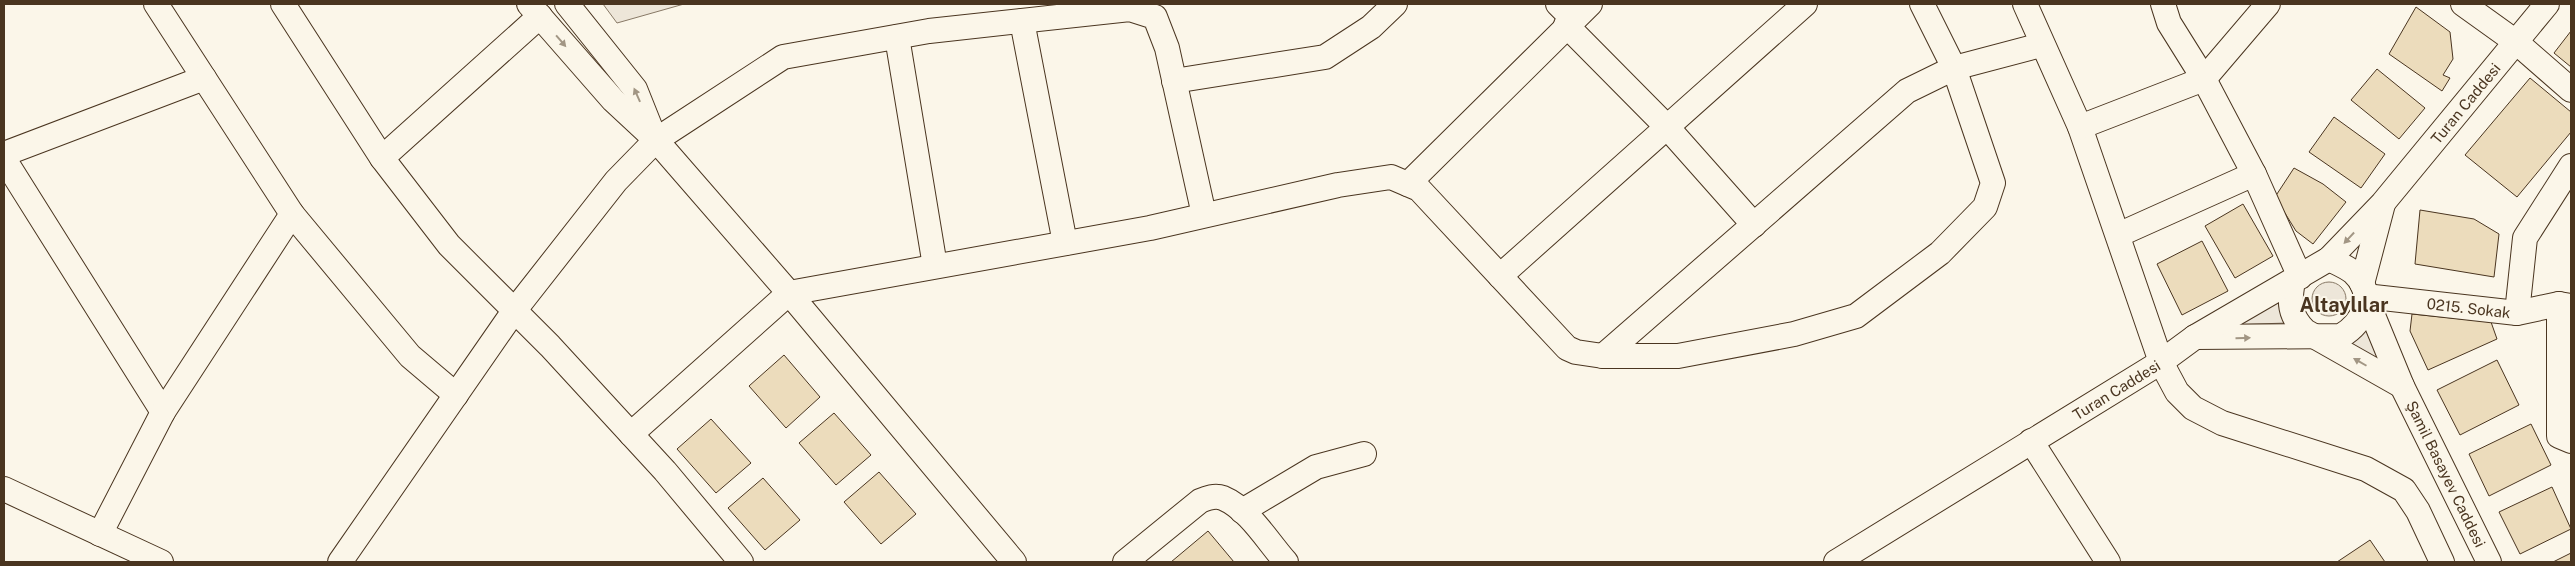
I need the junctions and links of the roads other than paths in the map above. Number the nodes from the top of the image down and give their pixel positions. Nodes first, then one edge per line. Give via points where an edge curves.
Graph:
1 (156, 4) edge
2 (282, 4) edge
3 (567, 4) edge
4 (1395, 4) edge
5 (1805, 4) edge
6 (1922, 4) edge
7 (2025, 4) edge
8 (2163, 4) edge
9 (2268, 4) edge
10 (2463, 4) edge
11 (2547, 4) edge
12 (535, 10) edge
13 (1572, 13) edge
14 (1022, 20) junction
15 (897, 37) junction
16 (2516, 42) junction
17 (2042, 45) junction
18 (1954, 68) junction
19 (204, 78) junction
20 (2204, 78) junction
21 (1174, 81) junction
22 (2571, 90) edge
23 (1667, 127) junction
24 (2080, 127) junction
25 (656, 140) junction
26 (4, 154) edge
27 (382, 158) junction
28 (4, 159) edge
29 (2571, 166) edge
30 (2254, 174) junction
31 (1408, 184) junction
32 (2383, 203) junction
33 (292, 214) junction
34 (1204, 215) junction
35 (1754, 225) junction
36 (2118, 235) junction
37 (1065, 243) junction
38 (2329, 260) junction
39 (935, 266) junction
40 (1500, 276) junction
41 (2297, 279) junction
42 (2364, 290) junction
43 (789, 293) junction
44 (2565, 305) edge
45 (514, 311) junction
46 (2517, 313) junction
47 (2194, 337) junction
48 (2316, 337) junction
49 (1603, 356) junction
50 (2160, 362) junction
51 (2402, 386) junction
52 (456, 395) junction
53 (163, 412) junction
54 (631, 434) junction
55 (2571, 441) edge
56 (2031, 442) junction
57 (1364, 454) dead end
58 (4, 489) edge
59 (1242, 511) junction
60 (100, 534) junction
61 (1137, 559) edge
62 (161, 562) edge
63 (340, 562) edge
64 (741, 562) edge
65 (1014, 562) edge
66 (1286, 562) edge
67 (1836, 562) edge
68 (2108, 562) edge
69 (2442, 562) edge
70 (2489, 562) edge

1 - 19 street
2 - 27 street
25 -> 3 street via 635,89
4 - 21 street via 1371,26 1325,57
5 - 23 street
6 - 18 street
7 - 17 street
8 - 20 street via 2169,23
9 - 20 street
10 - 16 street
11 - 16 street, Turan Caddesi
12 -> 25 street via 612,100
12 - 27 street
13 - 23 street
13 - 31 street
14 - 15 street
14 - 21 street via 1130,9 1155,16 1167,48
14 - 37 street
15 - 25 street via 783,57
15 - 39 street
16 - 22 street
16 - 32 street, Turan Caddesi
17 - 18 street
17 - 24 street
18 - 35 street via 1907,91
18 - 49 street via 1993,183 1985,207 1940,253 1856,316 1794,334 1678,356
19 - 26 street
19 - 33 street
20 - 24 street
20 - 30 street
21 - 34 street
23 - 35 street
23 - 40 street
24 - 36 street
25 - 43 street
25 - 45 street via 616,182
27 - 45 street via 449,245
28 - 53 street
29 - 46 street via 2524,238
30 - 36 street
30 - 41 street
31 - 34 street via 1391,177 1338,184
31 - 40 street via 1419,189
32 -> 38 street, Turan Caddesi
32 - 42 street, Turan Caddesi
33 - 52 street via 410,356
33 - 53 street
34 - 37 street
35 - 49 street
36 - 50 street
37 - 39 street
38 - 41 street, Turan Caddesi
38 - 42 street via 2354,274
39 - 43 street
40 - 49 street via 1567,348
41 - 47 street, Turan Caddesi
41 - 48 street via 2289,299 2290,311 2296,322
42 - 46 street, 0215. Sokak
42 - 48 street via 2365,309 2352,330 2341,336
42 - 51 street, Şamil Basayev Caddesi
43 - 54 street
43 - 65 street
44 - 46 street, 0215. Sokak
44 - 55 street via 2559,436
45 - 52 street
45 - 54 street
47 -> 48 street, Şamil Basayev Caddesi
47 - 50 street, Turan Caddesi
51 -> 48 street, Şamil Basayev Caddesi
50 - 56 street, Turan Caddesi
50 - 69 street via 2177,392 2193,408 2222,423 2366,469 2404,490 2418,511
51 - 70 street, Şamil Basayev Caddesi
52 - 63 street
53 - 60 street
54 - 64 street
56 - 67 street, Turan Caddesi
56 - 68 street
57 - 59 street via 1316,468
58 - 60 street
59 - 61 street via 1222,498 1210,497 1200,501
59 - 66 street
60 - 62 street

